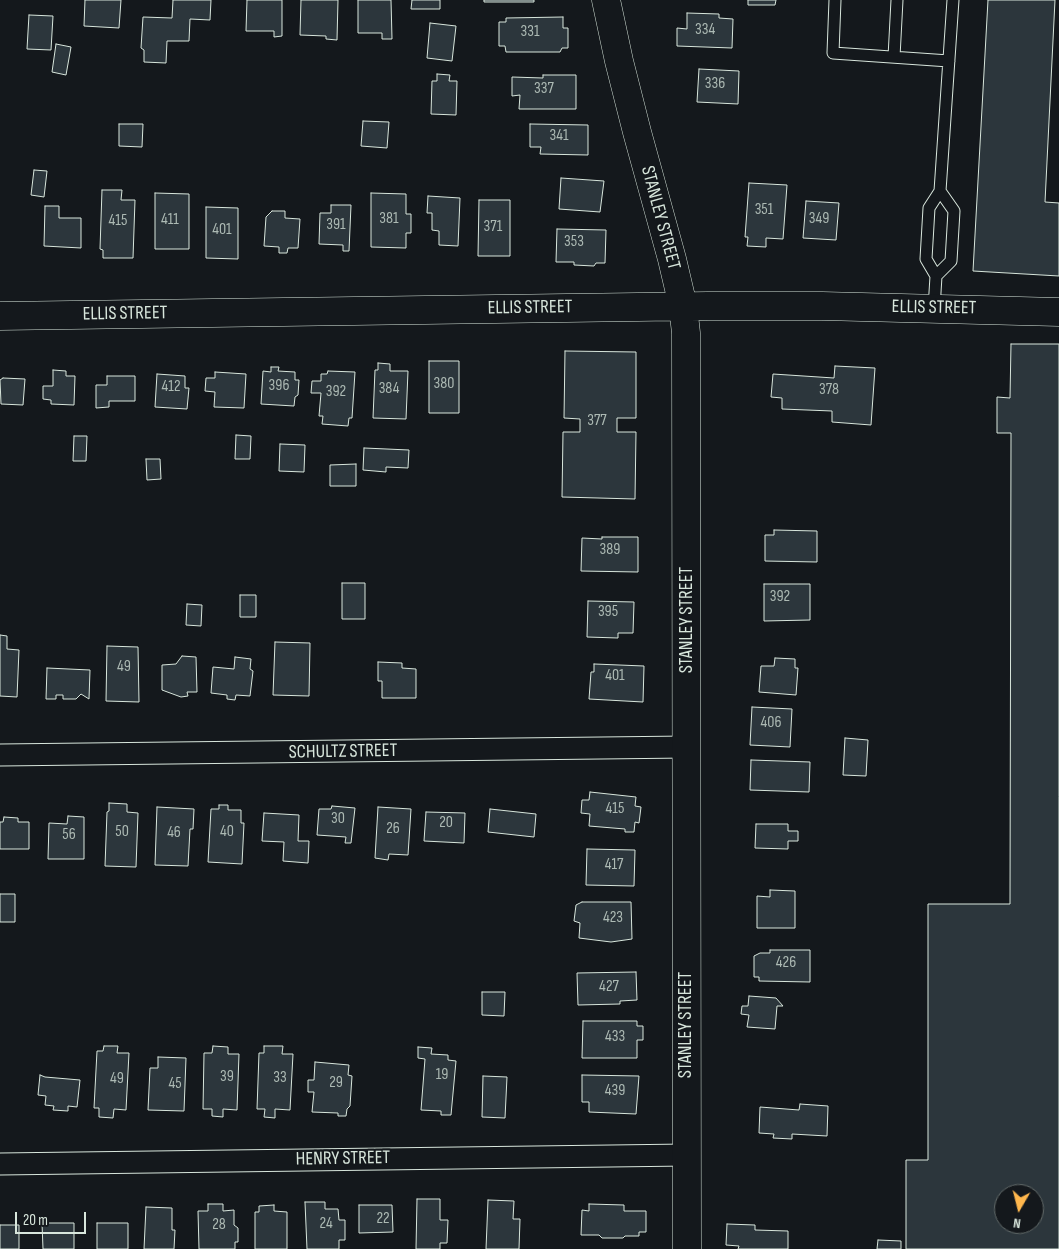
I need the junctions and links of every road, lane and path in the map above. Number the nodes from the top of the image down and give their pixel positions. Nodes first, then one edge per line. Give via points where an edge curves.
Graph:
1 (606, 0) edge
2 (836, 0) edge
3 (897, 0) edge
4 (953, 0) edge
5 (894, 57) junction
6 (949, 61) junction
7 (940, 191) junction
8 (936, 276) junction
9 (682, 306) junction
10 (934, 309) junction
11 (1059, 312) edge
12 (0, 316) edge
13 (687, 747) junction
14 (0, 755) edge
15 (686, 1155) junction
16 (0, 1164) edge
17 (687, 1249) edge

1 - 9 main road, STANLEY STREET via 625,88
2 - 5 lane via 833,53
3 - 5 lane
4 - 6 lane
5 - 6 lane
6 - 7 lane
7 - 8 lane via 929,208 926,259
7 - 8 lane via 954,211 951,261
8 - 10 lane
9 - 10 main road, ELLIS STREET
9 - 12 main road, ELLIS STREET
9 - 13 main road, STANLEY STREET via 687,376
10 - 11 main road, ELLIS STREET
13 - 14 street, SCHULTZ STREET
13 - 15 main road, STANLEY STREET
15 - 16 street, HENRY STREET
15 - 17 main road, STANLEY STREET

